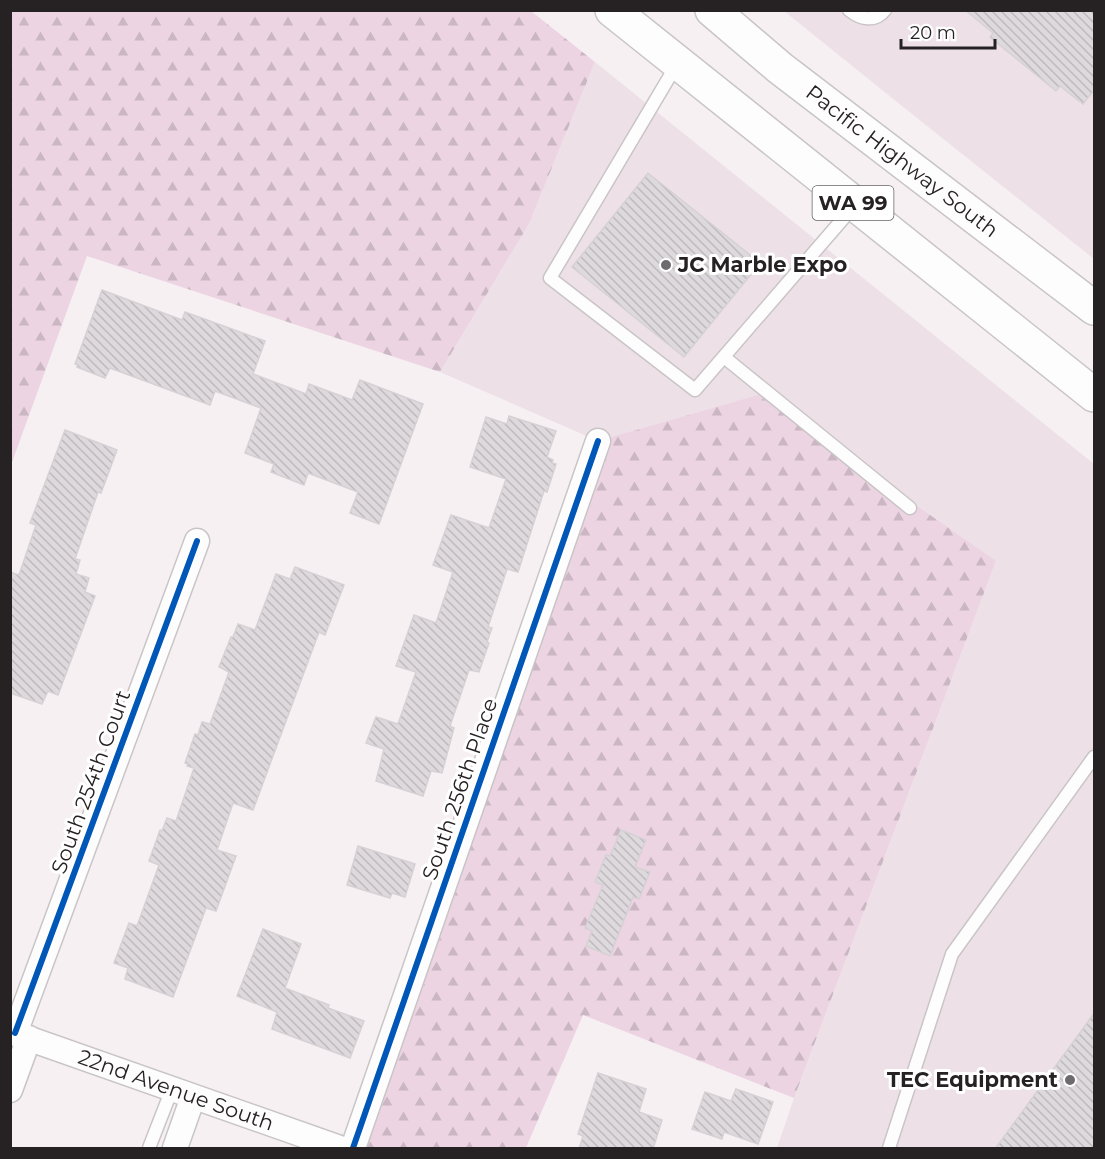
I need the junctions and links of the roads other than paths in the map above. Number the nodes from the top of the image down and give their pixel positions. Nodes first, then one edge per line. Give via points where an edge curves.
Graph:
1 (612, 10) edge
2 (712, 10) edge
3 (849, 10) edge
4 (885, 10) edge
5 (678, 63) junction
6 (855, 204) junction
7 (1095, 308) edge
8 (724, 357) junction
9 (1095, 395) edge
10 (598, 441) dead end
11 (910, 508) dead end
12 (197, 541) dead end
13 (1095, 757) edge
14 (18, 1035) edge
15 (10, 1090) edge
16 (182, 1093) junction
17 (327, 1146) edge
18 (149, 1149) edge
19 (175, 1149) edge
20 (353, 1149) edge
21 (889, 1149) edge

1 - 5 main road, WA 99
2 - 7 main road, Pacific Highway South / WA 99 via 780,68
3 - 4 lane via 872,19
5 - 6 main road, WA 99
5 - 8 lane via 550,278 695,390
6 - 8 lane
6 - 9 main road, WA 99
8 - 11 lane
10 - 20 street, South 256th Place
12 - 14 street, South 254th Court
13 - 21 lane via 952,954
14 - 15 street, South 254th Court
14 - 16 street, 22nd Avenue South
16 - 17 street, 22nd Avenue South
16 - 18 lane
16 - 19 street

